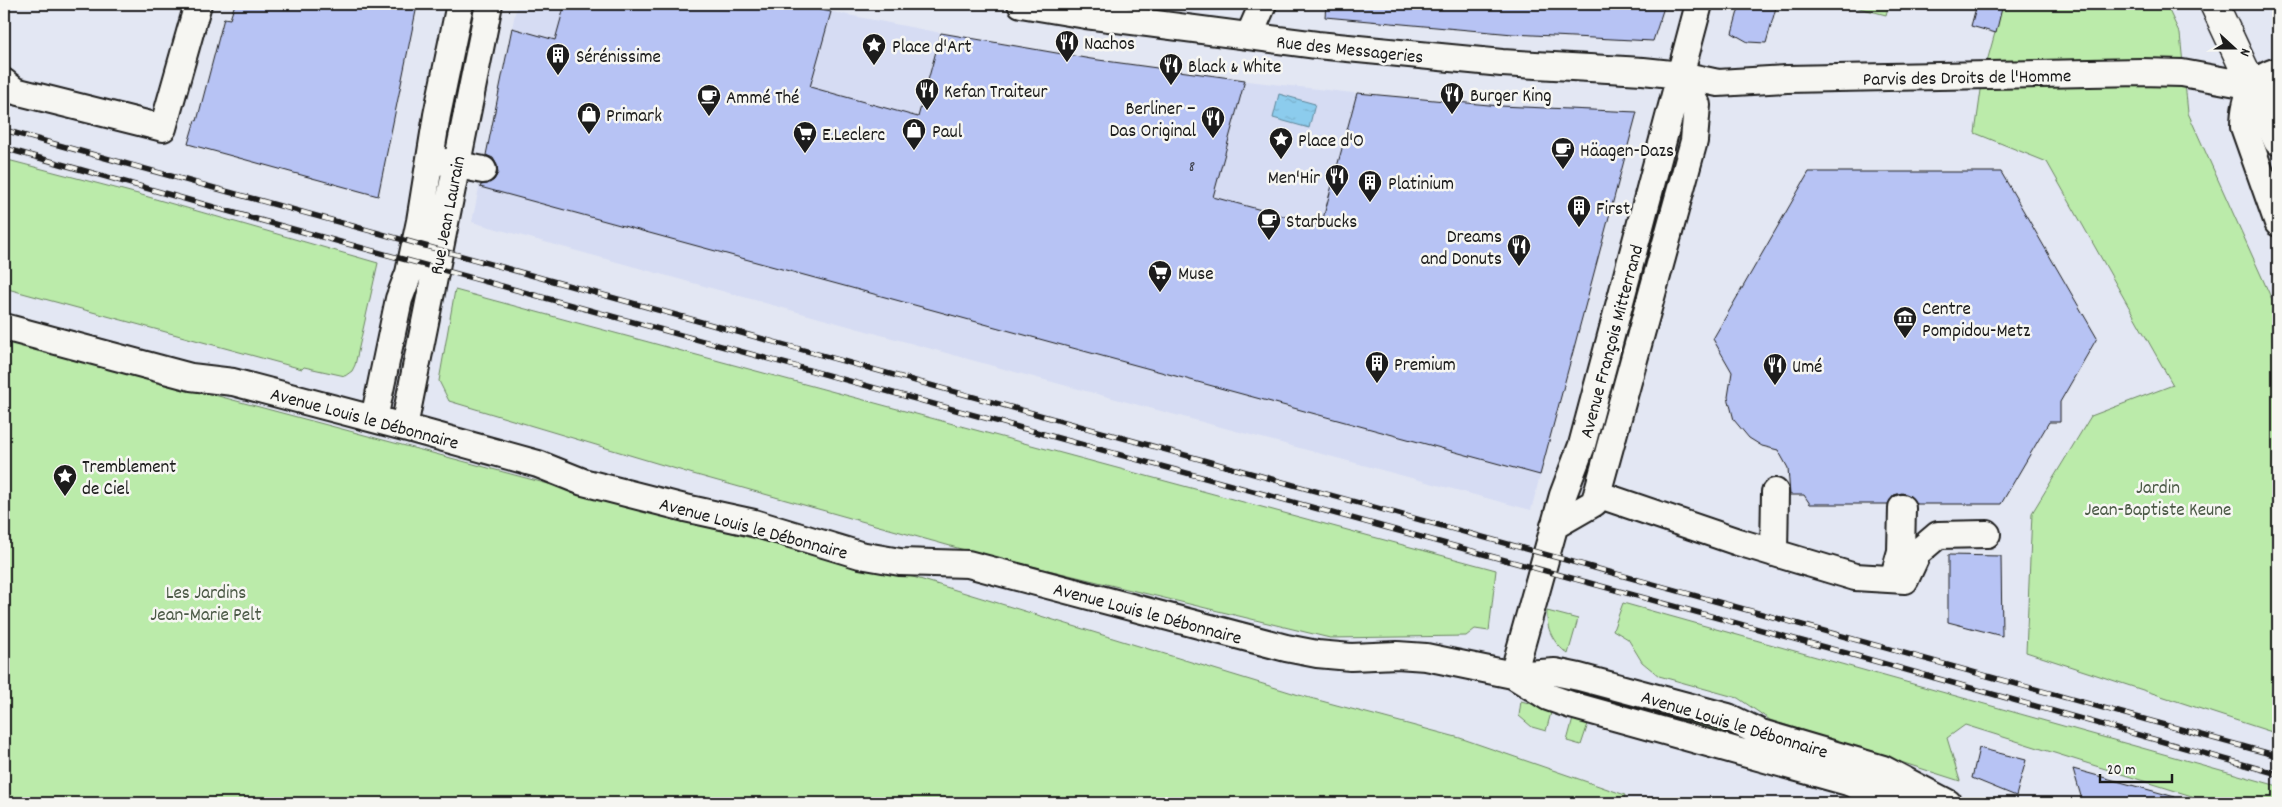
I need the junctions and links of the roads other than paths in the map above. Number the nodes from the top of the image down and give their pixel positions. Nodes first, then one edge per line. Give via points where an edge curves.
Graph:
1 (198, 4) edge
2 (460, 4) edge
3 (489, 4) edge
4 (1021, 4) edge
5 (1263, 4) edge
6 (1699, 4) edge
7 (2214, 4) edge
8 (1249, 36) junction
9 (2278, 71) edge
10 (1681, 75) junction
11 (4, 82) edge
12 (2265, 88) edge
13 (2278, 141) edge
14 (431, 159) junction
15 (457, 164) junction
16 (483, 170) dead end
17 (2278, 223) edge
18 (4, 327) edge
19 (374, 419) junction
20 (404, 427) junction
21 (1775, 492) dead end
22 (1597, 494) junction
23 (1902, 508) dead end
24 (1554, 526) junction
25 (1987, 534) dead end
26 (1774, 553) junction
27 (1893, 580) junction
28 (1514, 675) junction
29 (1898, 803) edge
30 (1948, 803) edge

1 - 11 street via 163,128 15,91
2 - 14 street, Rue Jean Laurain
3 - 15 street, Rue Jean Laurain
4 - 8 street, Rue des Messageries
5 - 8 street
6 - 10 street, Avenue François Mitterrand
7 - 12 main road
8 - 10 street, Rue des Messageries via 1502,64
9 - 12 street via 2268,74
10 - 12 street, Parvis des Droits de l'Homme via 1718,83 2148,72 2182,73
10 - 22 street via 1697,105 1694,141
10 - 24 street, Avenue François Mitterrand via 1582,445
12 - 13 main road
12 - 17 street via 2244,111 2244,127
14 - 15 street
14 - 19 street, Rue Jean Laurain
15 - 16 street
15 - 20 street, Rue Jean Laurain
18 - 19 street, Avenue Louis le Débonnaire via 191,377 233,382
19 - 20 street, Avenue Louis le Débonnaire
20 - 28 street, Avenue Louis le Débonnaire via 538,464 583,482 754,523 881,560 968,564 1286,648 1351,657 1426,657
21 - 26 street
22 - 24 street via 1594,503
22 - 26 street
23 - 27 street via 1901,551
24 - 28 street, Avenue François Mitterrand
25 - 27 street via 1938,535 1918,552 1905,580
26 - 27 street via 1854,577
28 - 29 street, Avenue Louis le Débonnaire via 1548,697 1571,705 1848,782
28 - 30 street, Avenue Louis le Débonnaire via 1556,672 1728,717 1760,732 1883,769

